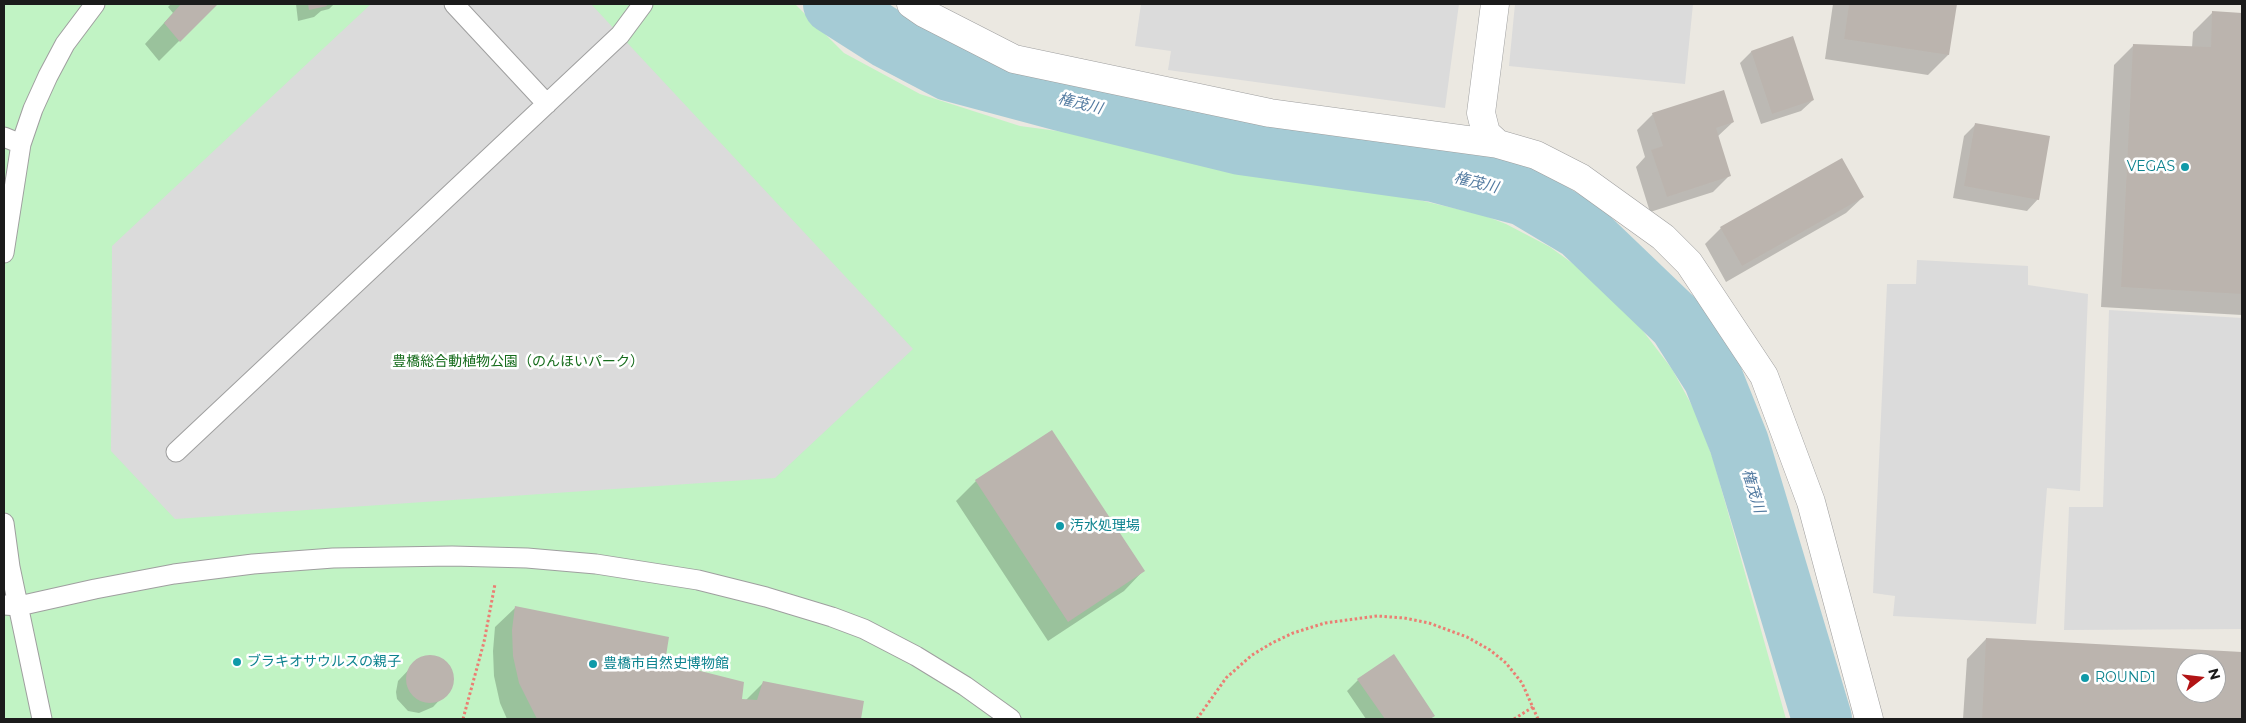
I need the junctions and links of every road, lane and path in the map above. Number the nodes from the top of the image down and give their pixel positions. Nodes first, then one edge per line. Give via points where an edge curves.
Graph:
1 (95, 4) edge
2 (454, 4) edge
3 (643, 4) edge
4 (911, 4) edge
5 (1495, 4) edge
6 (547, 104) junction
7 (12, 140) edge
8 (1498, 144) junction
9 (4, 253) edge
10 (176, 452) dead end
11 (4, 523) edge
12 (497, 557) junction
13 (11, 606) edge
14 (1533, 707) junction
15 (42, 719) edge
16 (463, 719) edge
17 (1011, 719) edge
18 (1197, 719) edge
19 (1514, 719) edge
20 (1538, 719) edge
21 (1869, 719) edge

1 - 7 lane via 65,44 33,109
2 - 6 lane
3 - 6 lane via 620,35
4 - 8 street via 1014,59 1270,113
5 - 8 street via 1481,113 1486,133
6 - 10 lane
7 - 9 lane
8 - 21 street via 1536,155 1581,178 1662,237 1688,263 1764,376 1811,502
11 - 13 lane
12 - 13 lane via 372,556 245,565 134,581
12 - 16 path via 484,642
12 - 17 lane via 561,561 664,574 732,588 807,609 890,642 965,686
13 - 15 lane via 25,644
14 - 18 path via 1512,670 1478,643 1430,623 1377,616 1325,622 1272,643 1252,655 1226,678
14 - 19 path
14 - 20 path

